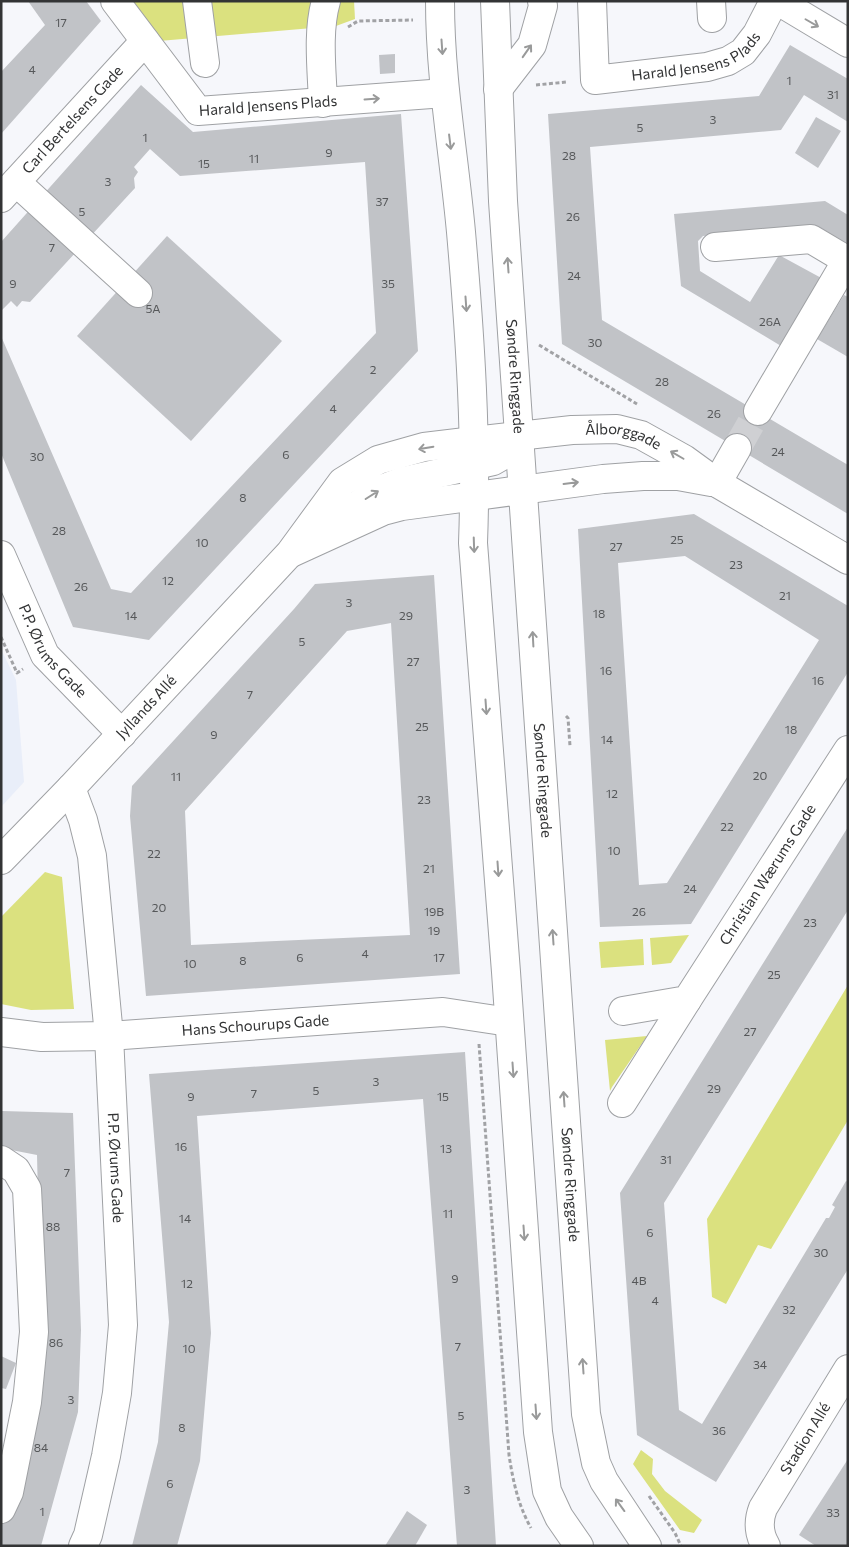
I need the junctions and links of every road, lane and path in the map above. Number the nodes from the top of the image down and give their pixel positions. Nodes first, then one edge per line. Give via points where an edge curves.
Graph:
1 (115, 1) edge
2 (197, 1) edge
3 (326, 1) edge
4 (494, 1) edge
5 (542, 1) edge
6 (592, 1) edge
7 (774, 1) edge
8 (778, 1) edge
9 (440, 10) edge
10 (145, 42) junction
11 (322, 42) junction
12 (848, 43) edge
13 (204, 63) dead end
14 (595, 80) junction
15 (498, 89) junction
16 (445, 94) junction
17 (323, 103) junction
18 (9, 190) edge
19 (715, 247) dead end
20 (847, 260) edge
21 (138, 293) dead end
22 (512, 328) junction
23 (638, 404) dead end
24 (758, 411) tunnel mouth
25 (519, 436) junction
26 (737, 448) tunnel mouth
27 (474, 453) junction
28 (717, 483) junction
29 (523, 489) junction
30 (475, 496) junction
31 (290, 553) junction
32 (1, 554) edge
33 (848, 560) edge
34 (122, 734) junction
35 (848, 750) edge
36 (71, 788) junction
37 (1, 860) edge
38 (687, 1000) junction
39 (623, 1011) dead end
40 (509, 1022) junction
41 (1, 1032) edge
42 (109, 1036) junction
43 (622, 1103) dead end
44 (1, 1160) edge
45 (848, 1369) edge
46 (648, 1495) dead end
47 (1, 1509) edge
48 (575, 1544) edge
49 (83, 1546) edge
50 (647, 1546) edge
51 (681, 1546) edge
52 (766, 1546) edge

1 - 10 street, Harald Jensens Plads
2 - 13 street
3 - 11 street
4 - 15 street, Søndre Ringgade
15 -> 5 street via 532,45
6 - 14 street
7 - 14 street, Harald Jensens Plads via 757,34 743,52 728,61 707,67
8 -> 12 street
9 - 11 path via 358,22
9 -> 16 street
10 - 17 street, Harald Jensens Plads via 198,111
10 - 18 street, Carl Bertelsens Gade
11 - 17 street
14 - 15 path
22 -> 15 street, Søndre Ringgade
17 -> 16 street, Harald Jensens Plads
16 -> 27 street via 461,232
18 - 21 street
19 - 20 street via 811,238
20 - 24 street
22 - 23 path
22 - 25 street, Søndre Ringgade
25 - 27 street, Ålborggade
28 -> 25 street, Ålborggade via 684,459 641,435 617,429
25 - 29 street, Søndre Ringgade
26 - 28 street
27 - 30 street
27 - 31 street, Jyllands Allé via 424,447 378,460 359,470 342,482
29 -> 28 street, Ålborggade via 643,476 678,476
28 - 33 street, Ålborggade
29 - 30 street, Ålborggade
50 -> 29 street, Søndre Ringgade via 604,1482 596,1463 586,1414
31 -> 30 street, Jyllands Allé via 383,511
30 -> 40 street via 473,543
31 - 34 street, Jyllands Allé
32 - 34 street, P.P. Ørums Gade via 45,655
34 - 36 street, Jyllands Allé
35 - 38 street, Christian Wærums Gade
36 - 37 street, Jyllands Allé
36 - 42 street, P.P. Ørums Gade via 92,856
38 - 39 street
38 - 43 street, Christian Wærums Gade
40 - 42 street, Hans Schourups Gade via 443,1012
40 -> 48 street via 540,1449 547,1491
41 - 42 street, Hans Schourups Gade via 42,1037
42 - 49 street, P.P. Ørums Gade via 123,1325 117,1393 106,1456
44 - 47 street via 16,1170 27,1189 34,1332 27,1402 9,1492
45 - 52 street, Stadion Allé via 763,1508 759,1526
46 - 51 path

